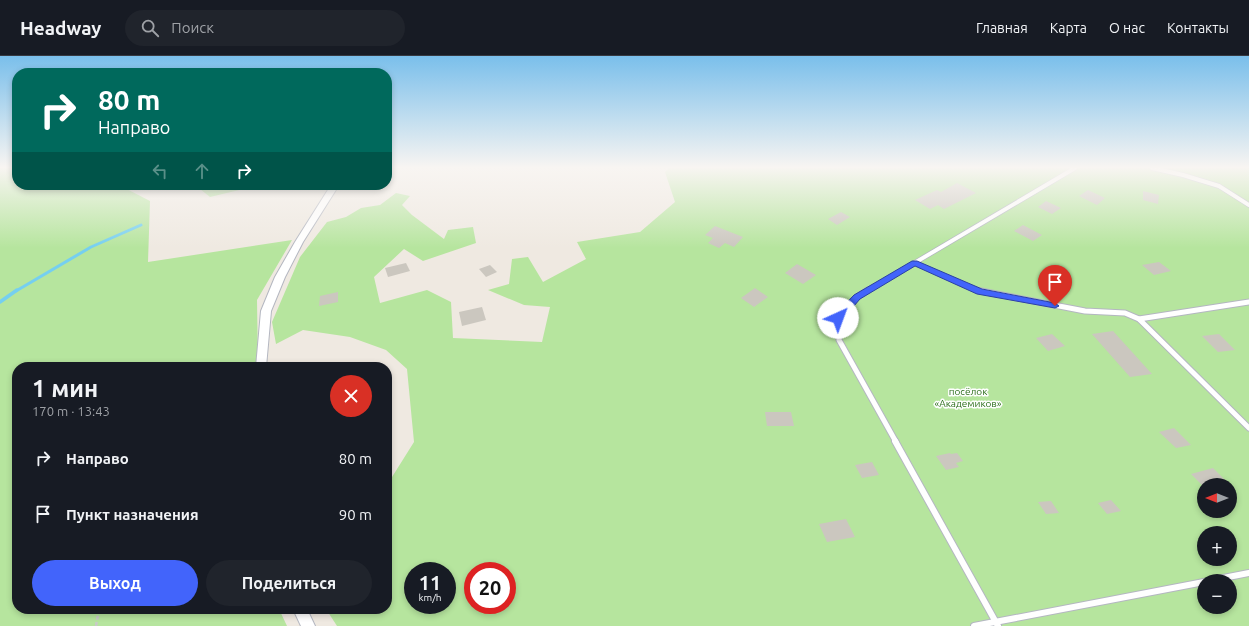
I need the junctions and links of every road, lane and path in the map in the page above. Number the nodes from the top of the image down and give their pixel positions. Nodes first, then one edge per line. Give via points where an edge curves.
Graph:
1 (329, 195) edge
2 (1030, 195) edge
3 (1233, 195) edge
4 (1249, 205) edge
5 (914, 263) junction
6 (1249, 302) edge
7 (1140, 319) junction
8 (261, 362) edge
9 (1249, 428) edge
10 (1249, 573) edge
11 (1237, 575) edge
12 (1197, 583) edge
13 (98, 614) edge
14 (302, 614) edge
15 (996, 624) edge
16 (96, 626) edge
17 (308, 626) edge
18 (974, 626) edge

1 - 8 street via 298,242 277,283 266,311
2 - 5 lane
3 - 4 lane
5 - 7 lane via 980,292 1085,311 1125,313
5 - 15 lane via 857,297 838,318 839,340
6 - 7 lane
7 - 9 lane
10 - 11 lane
12 - 15 lane
13 - 16 path
14 - 17 street
15 - 18 lane

